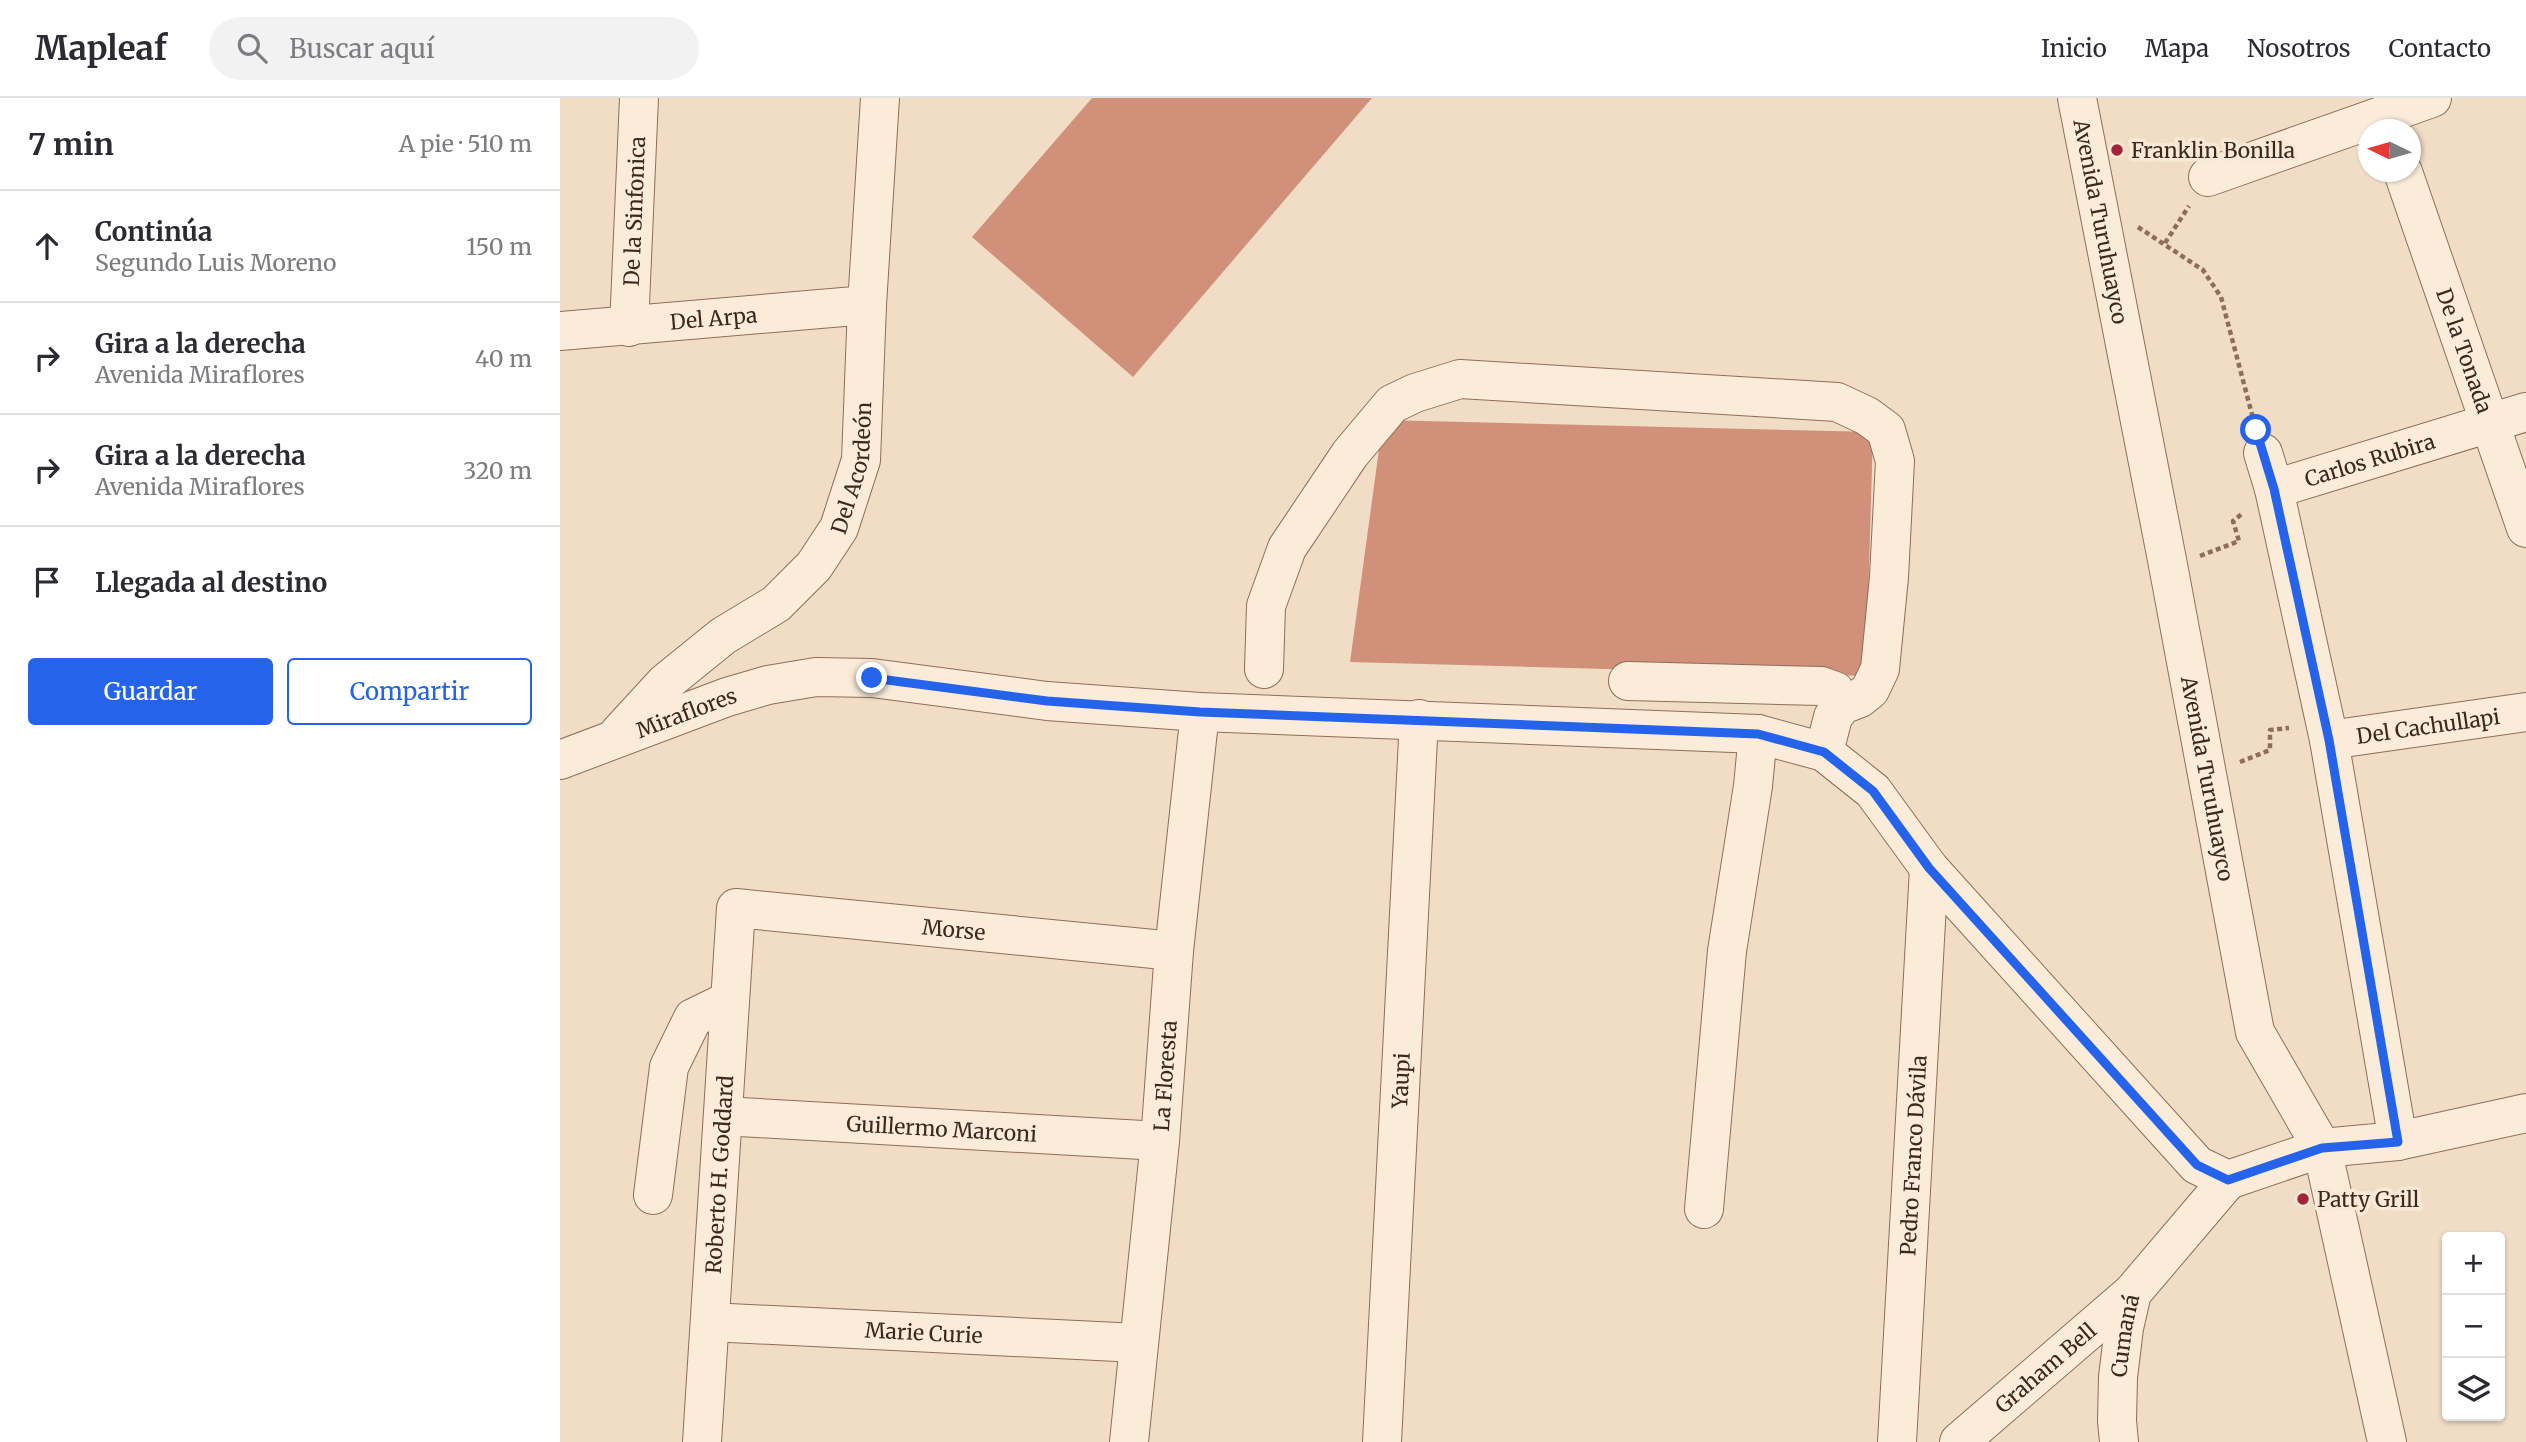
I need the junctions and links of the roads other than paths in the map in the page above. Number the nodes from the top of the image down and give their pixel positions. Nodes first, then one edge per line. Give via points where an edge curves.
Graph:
1 (639, 98) edge
2 (880, 98) edge
3 (2432, 98) edge
4 (2074, 100) edge
5 (2383, 115) edge
6 (2208, 177) road end
7 (2406, 182) edge
8 (867, 304) junction
9 (629, 327) junction
10 (560, 331) edge
11 (2526, 412) edge
12 (2489, 424) junction
13 (2263, 453) road end
14 (2274, 489) junction
15 (2526, 528) edge
16 (1264, 669) dead end
17 (1628, 681) dead end
18 (1842, 705) junction
19 (1200, 712) junction
20 (2526, 712) edge
21 (1419, 719) junction
22 (1758, 734) junction
23 (615, 738) junction
24 (2329, 740) junction
25 (1824, 752) junction
26 (560, 760) edge
27 (1929, 868) junction
28 (736, 908) joint
29 (1174, 951) junction
30 (730, 1000) junction
31 (2526, 1113) edge
32 (723, 1116) junction
33 (1160, 1141) junction
34 (2398, 1142) junction
35 (2322, 1148) junction
36 (2228, 1180) junction
37 (653, 1195) dead end
38 (1704, 1209) dead end
39 (2132, 1293) junction
40 (710, 1322) junction
41 (1138, 1343) junction
42 (702, 1442) edge
43 (1129, 1442) edge
44 (1382, 1442) edge
45 (1897, 1442) edge
46 (1959, 1442) edge
47 (2119, 1442) edge
48 (2387, 1442) edge

1 - 9 street, De la Sinfonica
2 - 8 street, Del Acordeón
3 - 5 street
4 - 35 street, Avenida Turuhuayco via 2168,565 2255,1032
5 - 6 street
7 - 12 street, De la Tonada
8 - 9 street, Del Arpa
8 - 23 street, Del Acordeón via 861,460 839,528 814,566 776,604 723,636 665,683
9 - 10 street, Del Arpa
11 - 12 street, Carlos Rubira
12 - 14 street, Carlos Rubira
12 - 15 street, De la Tonada
13 - 14 street
14 - 24 street
16 - 18 street via 1266,606 1287,548 1350,454 1392,404 1415,393 1460,379 1837,402 1886,430 1895,461 1880,669 1870,690
17 - 18 street via 1821,686 1835,691
18 - 25 street via 1833,717
19 - 21 street, Miraflores
19 - 23 street, Miraflores via 1047,701 872,678 816,677 727,697
19 - 29 street, La Floresta
20 - 24 street, Del Cachullapi
21 - 22 street, Miraflores
21 - 44 street, Yaupi
22 - 25 street, Miraflores
22 - 38 street via 1727,951
23 - 26 street, Miraflores
24 - 34 street
25 - 27 street via 1873,791
27 - 36 street via 2197,1165
27 - 45 street, Pedro Franco Dávila
28 - 29 street, Morse
28 - 30 street, Roberto H. Goddard
29 - 33 street, La Floresta
30 - 32 street, Roberto H. Goddard
30 - 37 street via 693,1018 669,1067
31 - 34 street
32 - 33 street, Guillermo Marconi
32 - 40 street, Roberto H. Goddard
33 - 41 street, La Floresta
34 - 35 street
35 - 36 street
35 - 48 street, Avenida Turuhuayco
36 - 39 street, Cumaná
39 - 46 street, Graham Bell
39 - 47 street, Cumaná via 2118,1377
40 - 41 street, Marie Curie
40 - 42 street, Roberto H. Goddard
41 - 43 street, La Floresta

